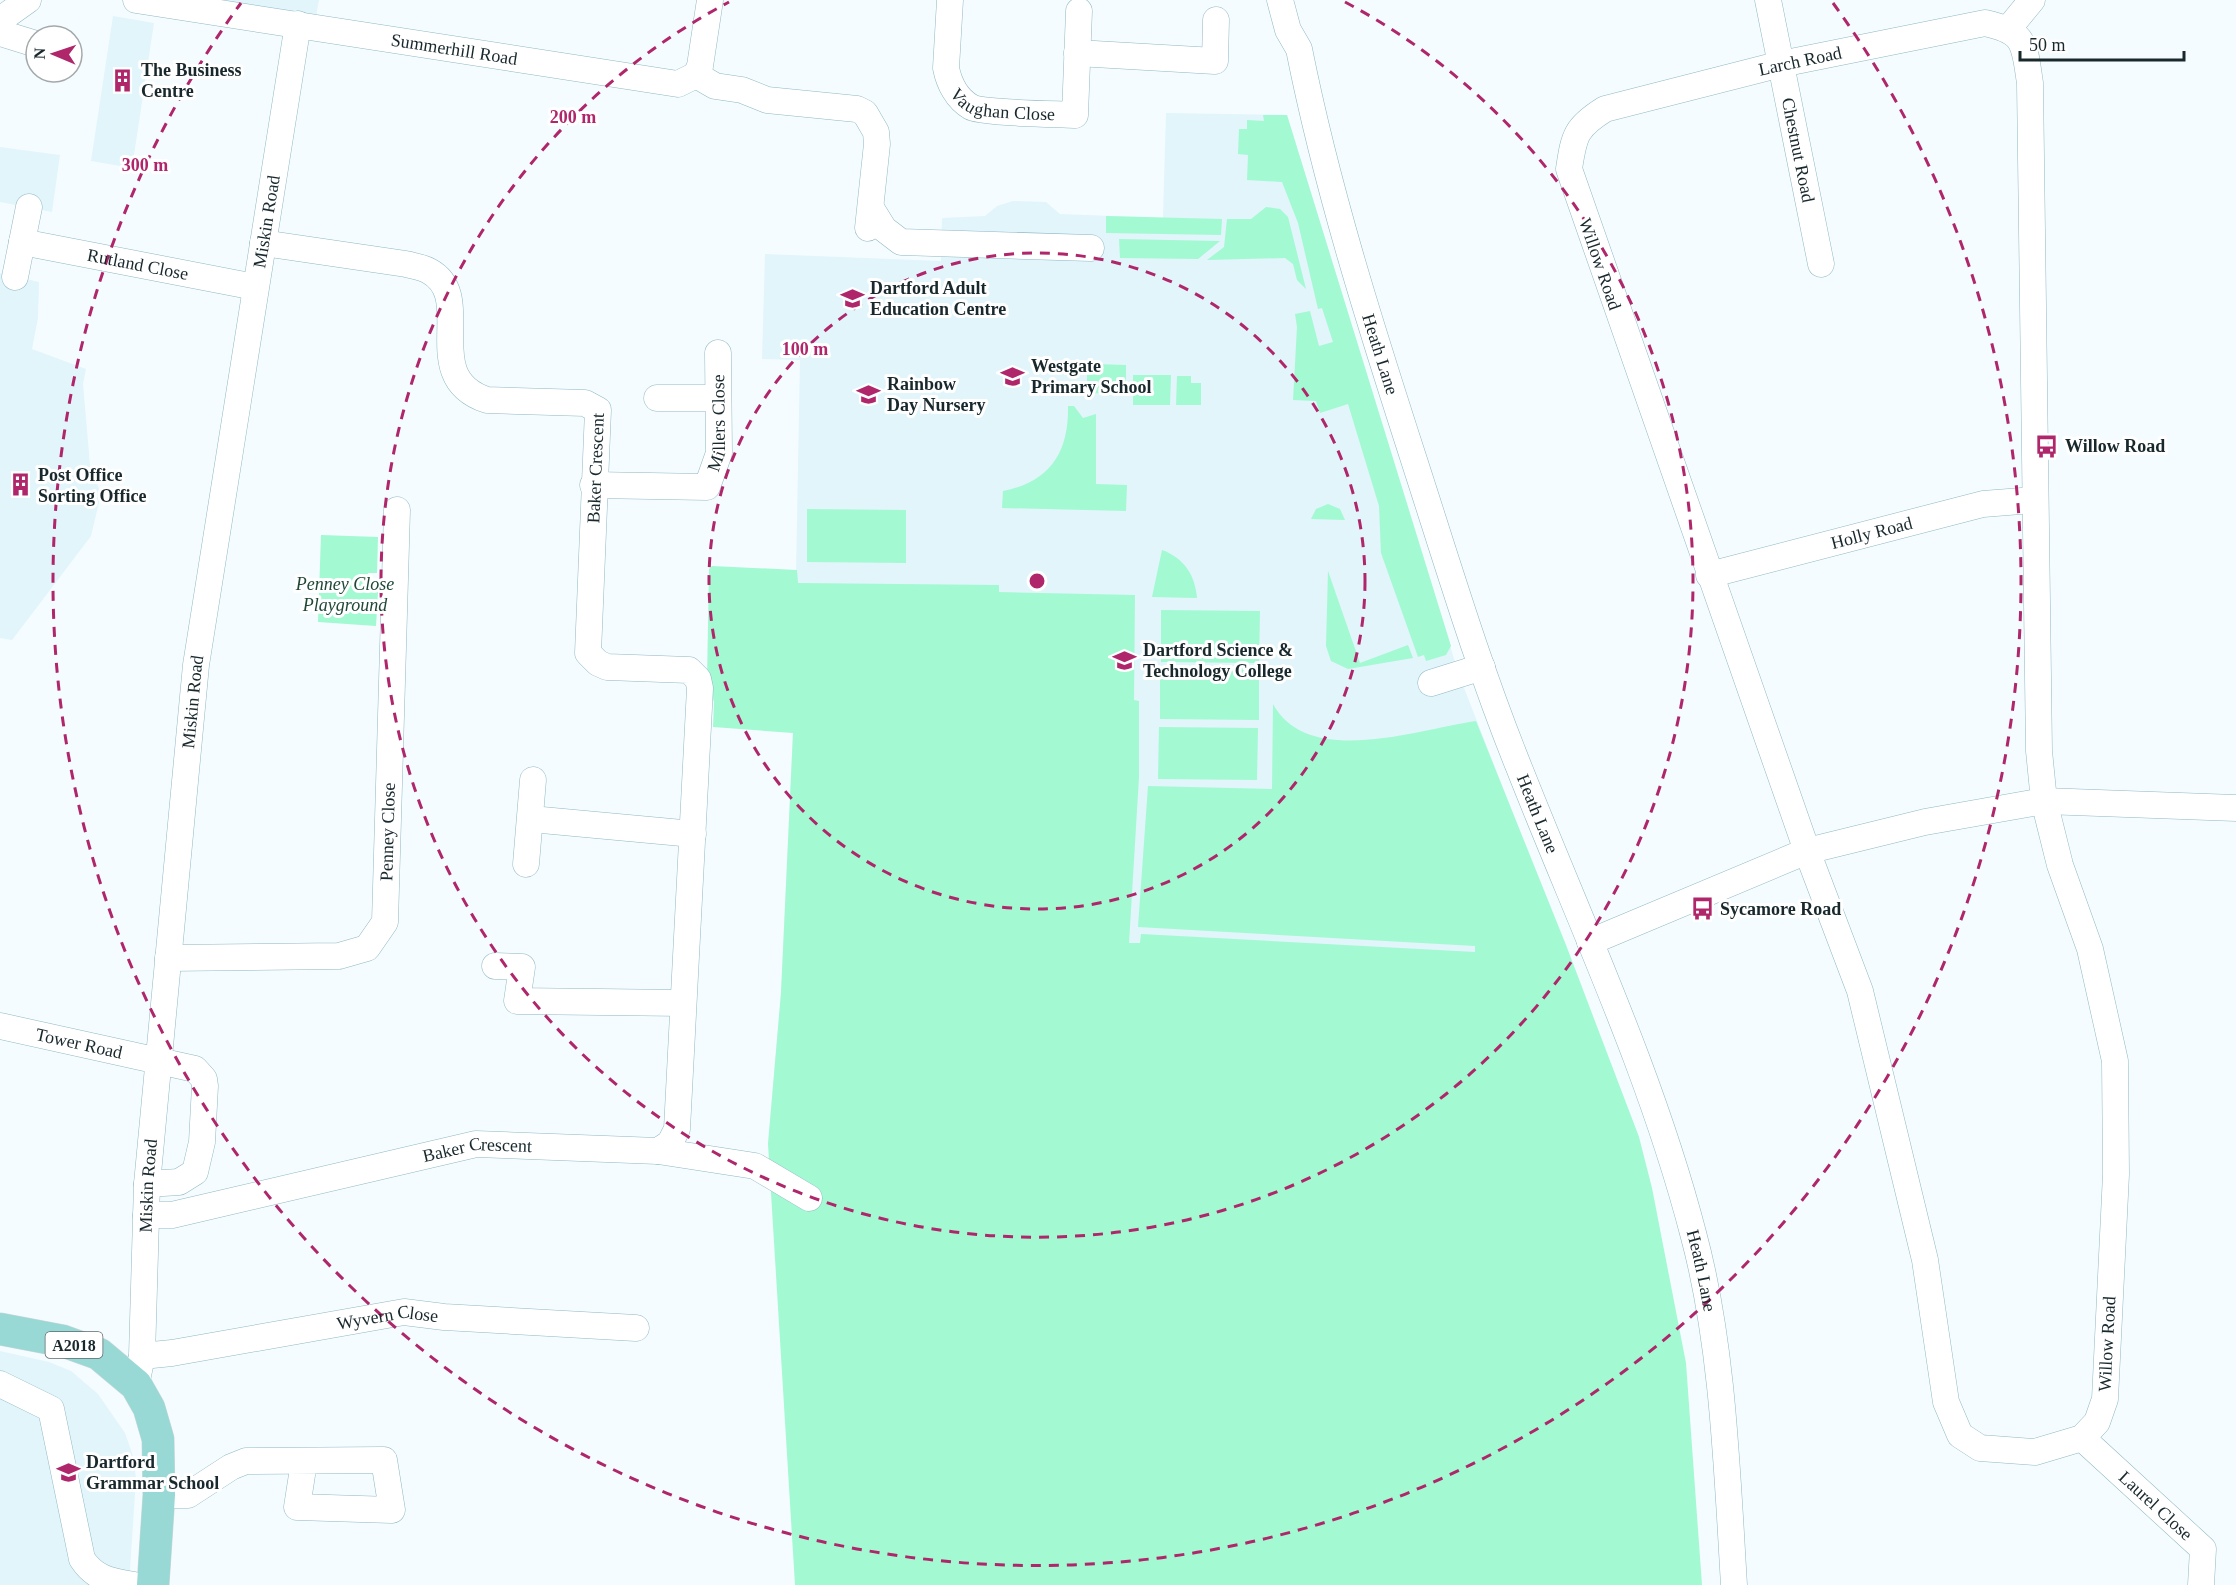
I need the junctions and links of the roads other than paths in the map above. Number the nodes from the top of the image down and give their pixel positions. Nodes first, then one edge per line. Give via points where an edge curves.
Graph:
1 (28, 0) edge
2 (136, 0) edge
3 (710, 0) edge
4 (950, 0) edge
5 (1280, 0) edge
6 (1299, 0) edge
7 (1768, 0) edge
8 (2032, 0) edge
9 (1079, 10) dead end
10 (0, 20) edge
11 (1216, 20) dead end
12 (298, 24) junction
13 (2009, 28) junction
14 (0, 33) edge
15 (24, 40) edge
16 (1299, 49) junction
17 (1077, 53) junction
18 (1782, 64) junction
19 (696, 75) junction
20 (1572, 143) joint
21 (29, 207) dead end
22 (22, 242) junction
23 (263, 243) junction
24 (1091, 248) dead end
25 (1821, 264) dead end
26 (15, 277) dead end
27 (255, 287) junction
28 (718, 353) dead end
29 (657, 398) dead end
30 (718, 399) junction
31 (593, 485) junction
32 (2035, 500) junction
33 (397, 510) dead end
34 (1708, 575) junction
35 (1482, 667) junction
36 (1431, 683) dead end
37 (533, 780) dead end
38 (2044, 801) junction
39 (2236, 808) edge
40 (531, 819) junction
41 (693, 834) junction
42 (1807, 851) junction
43 (526, 864) dead end
44 (1590, 942) junction
45 (168, 958) junction
46 (495, 966) dead end
47 (683, 1003) junction
48 (0, 1026) edge
49 (158, 1059) junction
50 (658, 1151) junction
51 (147, 1184) junction
52 (808, 1198) dead end
53 (146, 1215) junction
54 (636, 1328) dead end
55 (0, 1329) edge
56 (139, 1371) junction
57 (0, 1384) edge
58 (2082, 1438) junction
59 (304, 1462) dead end
60 (159, 1495) junction
61 (134, 1585) edge
62 (153, 1585) edge
63 (1734, 1585) edge
64 (2201, 1585) edge

1 - 10 street
2 - 12 street, Summerhill Road
3 - 19 street via 704,49
4 - 17 street, Vaughan Close via 946,68 952,88 968,106 1074,126
5 - 16 street, Heath Lane via 1288,30
6 - 16 street, Heath Lane
7 - 18 street, Chestnut Road
8 - 13 street
9 - 17 street, Vaughan Close
11 - 17 street via 1215,61
12 - 19 street, Summerhill Road via 678,84
12 - 23 street, Miskin Road
13 - 18 street, Larch Road via 1977,24
13 - 32 street, Willow Road via 2024,45 2030,83
14 - 15 street
16 - 35 street, Heath Lane via 1334,204 1359,290
18 - 20 street, Larch Road via 1605,109 1584,122
18 - 25 street, Chestnut Road
19 - 24 street via 715,86 742,90 767,100 866,112 876,132 870,218 901,242
20 - 34 street, Willow Road via 1569,169 1575,190
21 - 22 street
22 - 26 street
22 - 27 street, Rutland Close
23 - 27 street, Miskin Road
23 - 31 street, Baker Crescent via 406,264 429,271 443,283 450,300 449,348 461,385 487,400 585,403 598,410
27 - 45 street, Miskin Road via 196,665
28 - 30 street, Millers Close
29 - 30 street
30 - 31 street, Millers Close via 718,453 707,487
31 - 41 street, Baker Crescent via 588,653 607,668 689,670 698,679
32 - 34 street, Holly Road via 1983,504
32 - 38 street, Willow Road via 2038,751
33 - 45 street, Penney Close via 385,922 367,948 339,956
34 - 42 street, Willow Road
35 - 36 street
35 - 44 street, Heath Lane
37 - 40 street
38 - 39 street
38 - 42 street via 1925,822
38 - 58 street, Willow Road via 2060,865 2090,949 2115,1061 2116,1174 2105,1399 2097,1422
40 - 41 street
40 - 43 street
41 - 47 street, Baker Crescent
42 - 44 street
42 - 58 street, Willow Road via 1860,991 1926,1260 1946,1402 1959,1436 1980,1448 2035,1452
44 - 63 street, Heath Lane via 1660,1125 1694,1236 1712,1330
45 - 49 street, Miskin Road
46 - 47 street via 522,967 517,1000
47 - 50 street, Baker Crescent via 677,1129 670,1143
48 - 49 street, Tower Road
49 - 51 street, Miskin Road
49 - 51 street, Tower Road via 195,1069 204,1079 202,1142 190,1178
50 - 52 street via 755,1166
50 - 53 street, Baker Crescent via 476,1144 172,1215
51 - 53 street, Miskin Road
53 - 56 street, Miskin Road
54 - 56 street, Wyvern Close via 404,1312 172,1353
55 - 56 main road, A2018 via 63,1341
56 - 60 main road, A2018 via 158,1439
57 - 61 street via 51,1409 82,1559 91,1573
58 - 64 street, Laurel Close via 2203,1549
59 - 60 street via 246,1461 188,1495
60 - 62 main road, A2018

